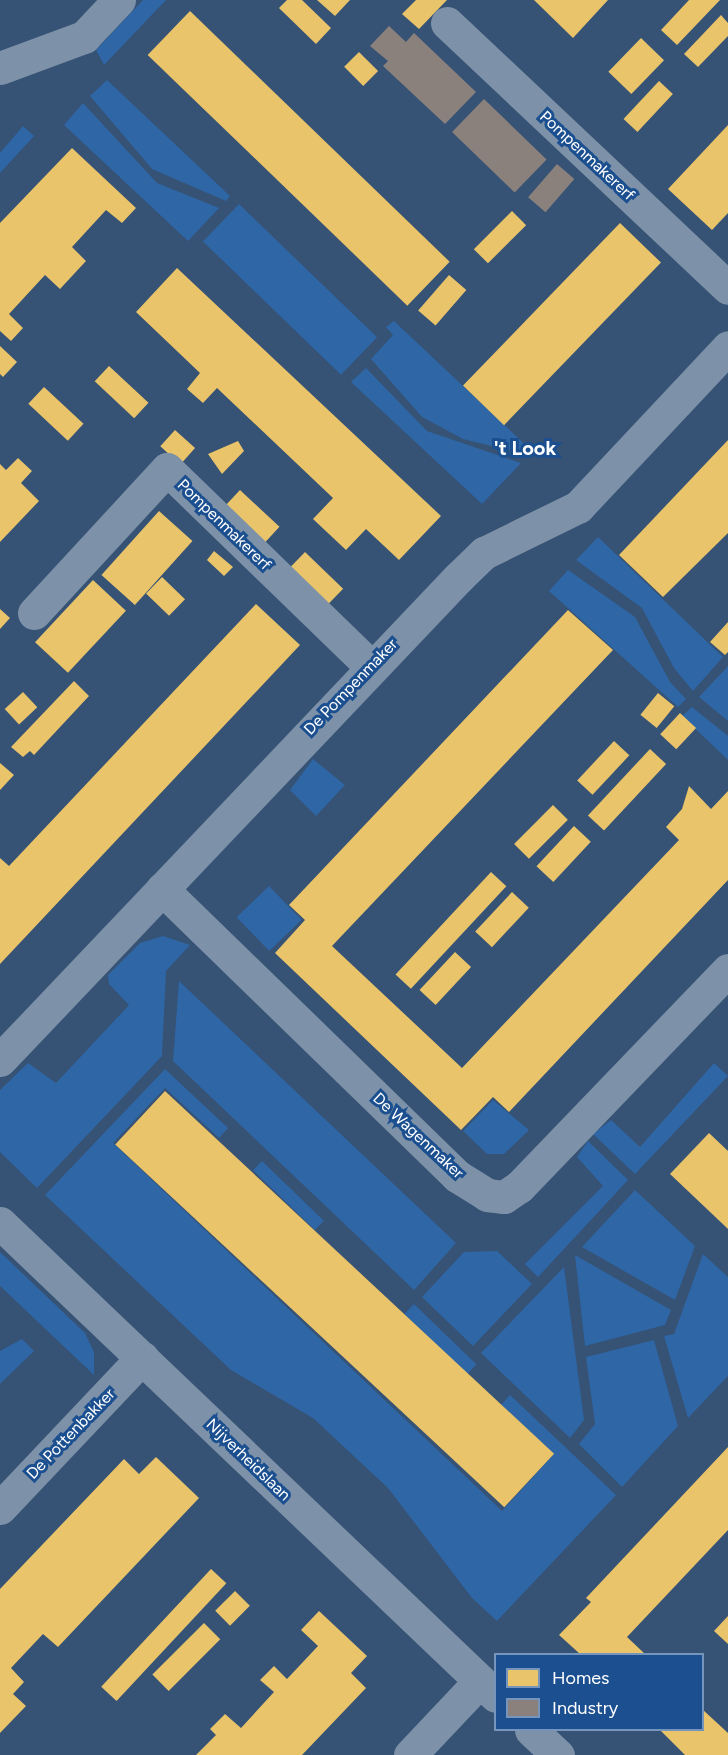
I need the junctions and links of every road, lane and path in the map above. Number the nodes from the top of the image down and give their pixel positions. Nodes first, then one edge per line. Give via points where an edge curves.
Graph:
1 (119, 0) edge
2 (447, 23) dead end
3 (0, 68) edge
4 (728, 288) edge
5 (728, 347) edge
6 (34, 613) dead end
7 (370, 666) junction
8 (162, 889) junction
9 (728, 970) edge
10 (0, 1060) edge
11 (0, 1223) edge
12 (142, 1359) junction
13 (0, 1508) edge
14 (488, 1688) edge
15 (532, 1731) edge
16 (410, 1755) edge
17 (558, 1755) edge

1 - 3 street via 84,37
2 - 4 street, Pompenmakererf
5 - 7 street, De Pompenmaker via 578,507 484,554
6 - 7 street, Pompenmakererf via 167,469
7 - 8 street, De Pompenmaker
8 - 9 street, De Wagenmaker via 457,1176 487,1195 504,1197 519,1187
8 - 10 street, De Pompenmaker
11 - 12 street, Nijverheidslaan
12 - 13 street, De Pottenbakker
12 - 14 street, Nijverheidslaan
14 - 16 street
15 - 17 street

